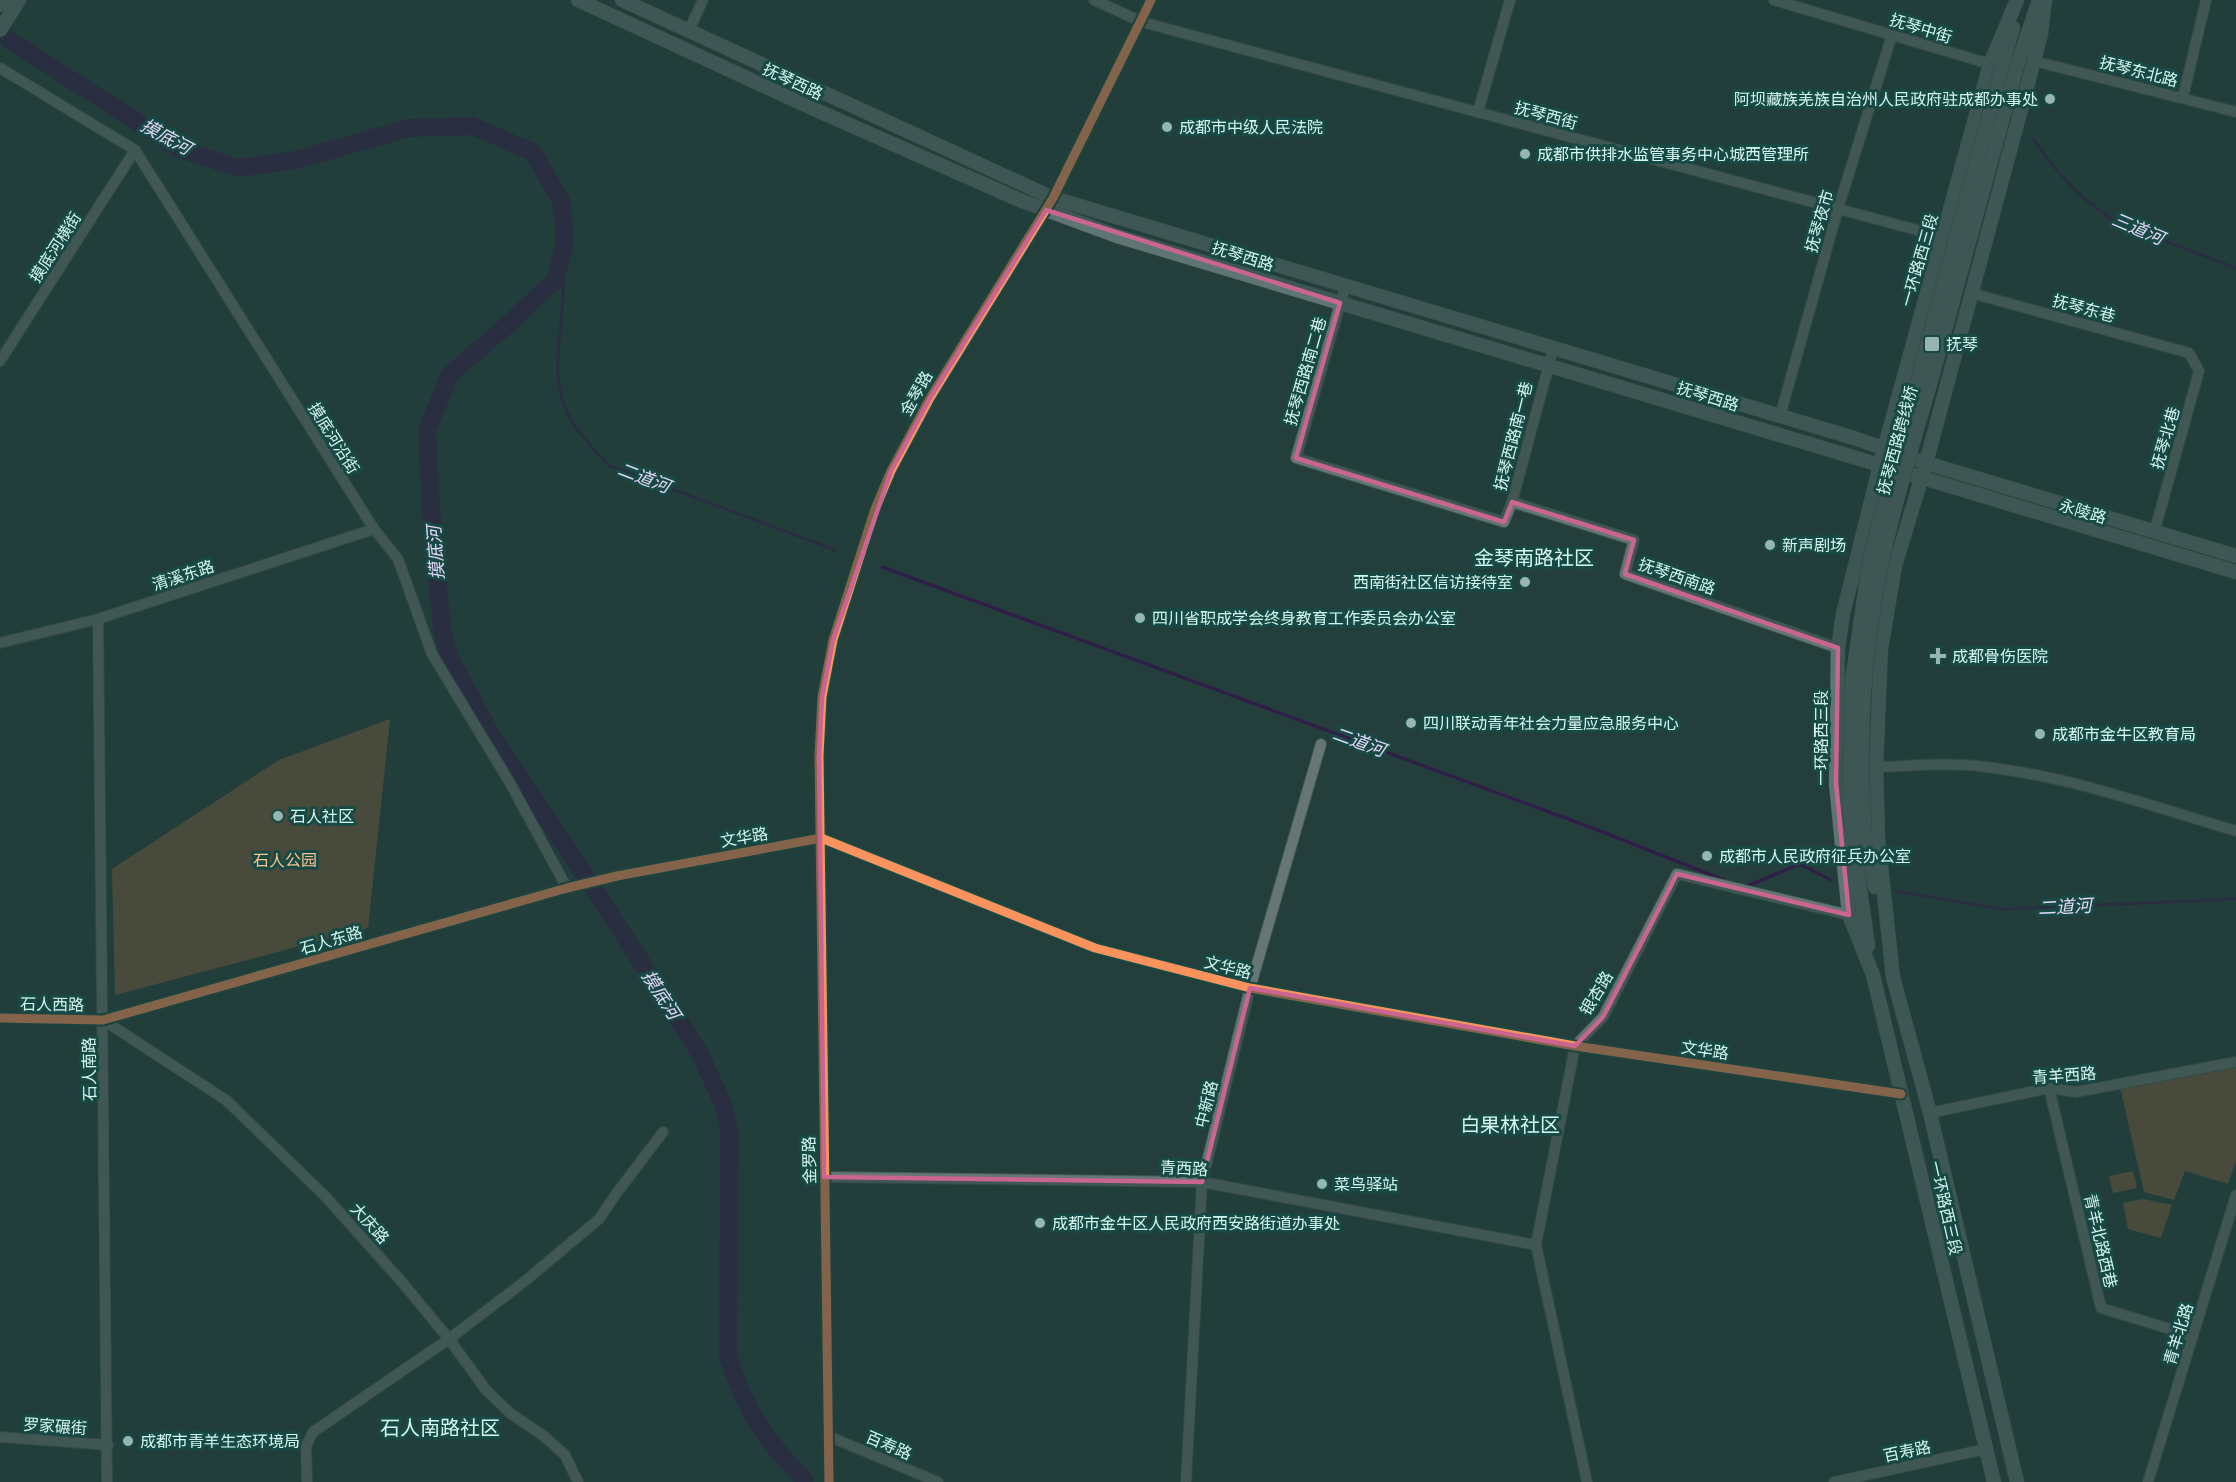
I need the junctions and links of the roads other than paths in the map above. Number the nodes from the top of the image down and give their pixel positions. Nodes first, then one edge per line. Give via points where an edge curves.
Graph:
1 (3, 0) edge
2 (19, 0) edge
3 (578, 0) edge
4 (622, 0) edge
5 (703, 0) edge
6 (1094, 0) edge
7 (1151, 0) edge
8 (1510, 0) edge
9 (1774, 0) edge
10 (2019, 0) edge
11 (2039, 0) edge
12 (2045, 0) edge
13 (2206, 0) edge
14 (0, 4) edge
15 (1142, 22) junction
16 (0, 30) edge
17 (689, 30) junction
18 (1892, 35) junction
19 (2034, 61) junction
20 (1997, 64) junction
21 (0, 68) edge
22 (2183, 97) junction
23 (1478, 112) junction
24 (2236, 112) edge
25 (135, 150) junction
26 (1050, 204) junction
27 (1838, 209) junction
28 (1943, 237) junction
29 (1971, 293) junction
30 (1342, 298) junction
31 (2189, 352) joint
32 (0, 361) edge
33 (1549, 361) junction
34 (1780, 416) junction
35 (1884, 449) junction
36 (1926, 463) junction
37 (1880, 466) junction
38 (1922, 479) junction
39 (1512, 502) junction
40 (1504, 522) joint
41 (374, 529) junction
42 (2154, 533) junction
43 (2236, 556) edge
44 (2236, 572) edge
45 (98, 619) junction
46 (0, 643) edge
47 (1839, 648) junction
48 (1321, 744) dead end
49 (1875, 767) junction
50 (2236, 831) edge
51 (1858, 832) junction
52 (821, 838) junction
53 (567, 888) junction
54 (1848, 915) junction
55 (1873, 975) junction
56 (1893, 977) junction
57 (1250, 988) junction
58 (0, 1018) edge
59 (103, 1020) junction
60 (1575, 1046) junction
61 (2236, 1062) edge
62 (2049, 1088) junction
63 (1901, 1095) junction
64 (1930, 1113) junction
65 (663, 1132) dead end
66 (824, 1177) junction
67 (1202, 1182) junction
68 (2236, 1195) edge
69 (1536, 1245) junction
70 (2193, 1335) junction
71 (449, 1339) junction
72 (828, 1436) junction
73 (0, 1437) edge
74 (108, 1445) junction
75 (1986, 1449) junction
76 (107, 1482) edge
77 (307, 1482) edge
78 (578, 1482) edge
79 (829, 1482) edge
80 (938, 1482) edge
81 (1186, 1482) edge
82 (1587, 1482) edge
83 (1834, 1482) edge
84 (1994, 1482) edge
85 (2017, 1482) edge
86 (2148, 1482) edge

1 - 14 highway
2 - 16 main road
3 - 26 main road, 抚琴西路 via 816,110
4 - 17 main road, 抚琴西路
5 - 17 street
6 - 15 street, 抚琴西街
7 - 15 street, 金琴路
8 - 23 street
9 - 18 street, 抚琴中街
10 - 20 main road
11 - 51 main road, 抚琴西路跨线桥, bridge via 2018,63 1879,576 1868,658
12 - 19 main road, 一环路西三段
13 - 22 street
15 - 23 street, 抚琴西街
15 - 26 street, 金琴路
17 - 26 main road, 抚琴西路
18 - 20 street, 抚琴中街
18 - 27 street, 抚琴夜市
19 - 22 street, 抚琴东北路
19 - 29 main road, 一环路西三段
20 - 28 main road, 一环路西三段
20 - 51 main road, 抚琴西路跨线桥, bridge via 1870,557 1852,681 1849,793
21 - 25 street, 摸底河沿街
22 - 24 street, 抚琴东北路
23 - 27 street, 抚琴西街
25 - 32 street, 摸底河横街
25 - 41 street, 摸底河沿街
26 - 30 main road, 抚琴西路 via 1117,236
26 - 34 main road, 抚琴西路
26 - 52 street, 金琴路 via 930,398 875,509 833,640 822,697
27 - 28 street, 抚琴西街
27 - 34 street, 抚琴夜市
28 - 35 main road, 一环路西三段
29 - 31 street, 抚琴东巷
29 - 36 main road, 一环路西三段
30 - 33 main road, 抚琴西路
30 - 40 street, 抚琴西路南二巷 via 1296,458
31 - 42 street, 抚琴北巷 via 2199,371
33 - 37 main road, 抚琴西路
33 - 39 street, 抚琴西路南一巷
34 - 35 main road, 抚琴西路
35 - 36 main road, 抚琴西路
35 - 37 main road, 一环路西三段
36 - 38 main road, 一环路西三段
36 - 42 main road, 永陵路
37 - 38 main road, 抚琴西路
37 - 47 main road, 一环路西三段
38 - 44 main road, 永陵路
38 - 49 main road, 一环路西三段 via 1895,566 1881,649
39 - 40 street, 抚琴西路南一巷
39 - 47 street, 抚琴西南路 via 1634,540 1625,574
41 - 45 street, 清溪东路
41 - 53 street, 摸底河沿街 via 398,559 432,654 510,783
42 - 43 main road, 永陵路
45 - 46 street, 清溪东路
45 - 59 street, 石人南路
47 - 54 main road, 一环路西三段 via 1836,783
48 - 57 street, 中新路
49 - 50 street via 1983,766 2060,779
49 - 56 main road, 一环路西三段 via 1878,838
51 - 55 main road via 1862,913
51 - 56 main road
52 - 53 street, 文华路
52 - 57 street, 文华路 via 1095,948
52 - 66 street, 金罗路
53 - 59 street, 石人东路
54 - 55 main road, 一环路西三段
54 - 60 street, 银杏路 via 1677,874 1603,1017
55 - 63 main road, 一环路西三段
56 - 64 main road, 一环路西三段
57 - 60 street, 文华路
57 - 67 street, 中新路
58 - 59 street, 石人西路
59 - 71 street, 大庆路 via 226,1100 325,1196
59 - 74 street, 石人南路
60 - 63 street, 文华路
60 - 69 street
61 - 62 street, 青羊西路 via 2076,1092
62 - 64 street, 青羊西路
62 - 70 street, 青羊北路西巷 via 2101,1308
63 - 75 main road, 一环路西三段
64 - 85 main road, 一环路西三段
65 - 71 street via 599,1219
66 - 67 street, 青西路
66 - 72 street, 金罗路
67 - 69 street, 青西路
67 - 81 street, 中新路
68 - 70 street, 青羊北路
69 - 82 street
70 - 86 street, 青羊北路
71 - 77 street via 313,1432 306,1446
71 - 78 street, 大庆路 via 486,1390 565,1455
72 - 79 street, 金罗路
72 - 80 street, 百寿路
73 - 74 street, 罗家碾街
74 - 76 street, 石人南路
75 - 83 street, 百寿路
75 - 84 main road, 一环路西三段

